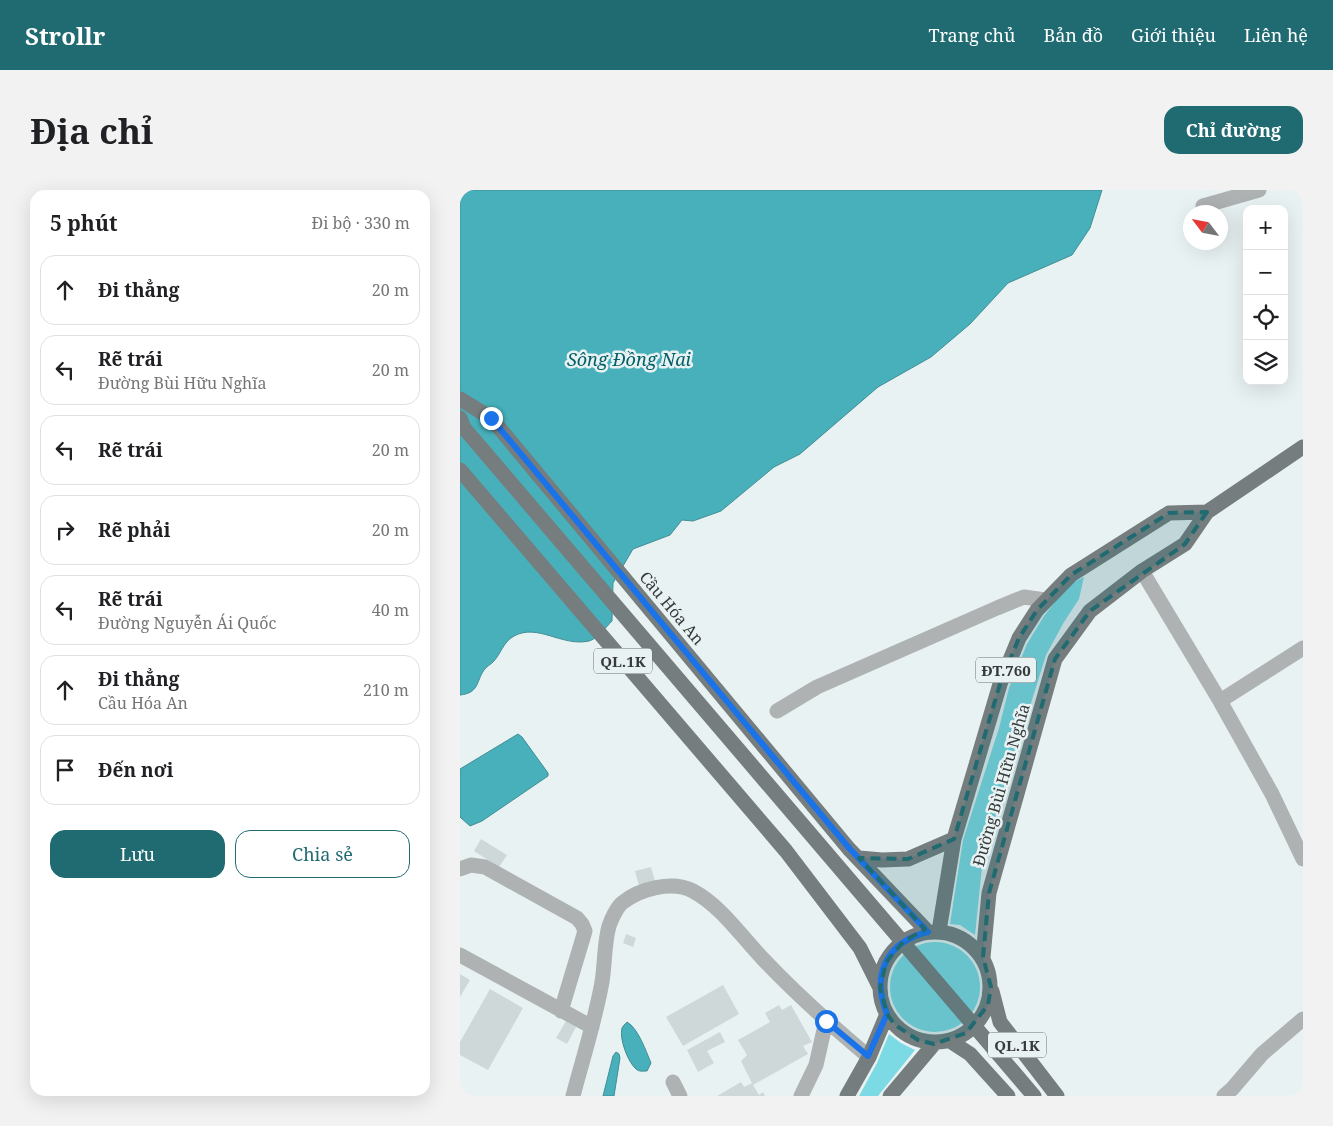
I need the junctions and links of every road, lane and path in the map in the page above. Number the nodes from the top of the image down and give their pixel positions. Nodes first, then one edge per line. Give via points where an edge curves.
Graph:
1 (1259, 190) edge
2 (1206, 205) edge
3 (460, 399) edge
4 (460, 418) edge
5 (1303, 447) edge
6 (460, 470) edge
7 (1207, 512) junction
8 (1142, 571) junction
9 (1044, 600) junction
10 (1303, 648) edge
11 (1220, 701) junction
12 (777, 710) dead end
13 (954, 839) junction
14 (854, 853) junction
15 (1303, 859) edge
16 (460, 869) edge
17 (933, 931) junction
18 (460, 955) edge
19 (983, 957) junction
20 (991, 986) junction
21 (880, 988) junction
22 (561, 1010) junction
23 (887, 1014) junction
24 (1303, 1019) edge
25 (826, 1021) junction
26 (592, 1027) junction
27 (950, 1041) junction
28 (934, 1044) junction
29 (868, 1056) junction
30 (673, 1082) dead end
31 (573, 1096) edge
32 (680, 1096) edge
33 (802, 1096) edge
34 (847, 1096) edge
35 (890, 1096) edge
36 (1008, 1096) edge
37 (1034, 1096) edge
38 (1057, 1096) edge
39 (1224, 1096) edge

1 - 2 street
3 - 14 main road, Cầu Hóa An / QL.1K via 491,418
4 - 37 main road, QL.1K, bridge via 464,428
5 - 7 main road, Đường Bùi Hữu Nghĩa / ĐT.760
6 - 21 main road, QL.1K via 786,851 860,948
7 - 8 main road, Đường Bùi Hữu Nghĩa / ĐT.760 via 1185,544
7 - 9 main road, Đường Bùi Hữu Nghĩa / ĐT.760 via 1169,513 1071,575
8 - 11 street
8 - 19 main road, Đường Bùi Hữu Nghĩa / ĐT.760 via 1090,611 1055,659 989,893
9 - 12 street via 1024,598 997,608 816,687
9 - 13 main road, Đường Bùi Hữu Nghĩa / ĐT.760 via 1019,638 1000,684
10 - 11 street
11 - 15 street via 1272,794
13 - 14 main road via 908,859 882,860
13 - 17 main road, Đường Bùi Hữu Nghĩa / ĐT.760
14 - 17 main road, QL.1K
16 - 22 street via 472,865 485,867 577,918 582,924 585,931
17 - 19 main road, QL.1K via 956,935
17 - 21 main road, QL.1K via 915,935 893,951 881,975
18 - 22 street
19 - 20 main road, QL.1K
20 - 27 main road, QL.1K via 988,1005 980,1021
20 - 38 main road, QL.1K via 1000,1022
21 - 23 main road, QL.1K
22 - 26 street
23 - 28 main road, QL.1K via 906,1034
23 - 29 main road
24 - 39 street via 1262,1054
25 - 26 street via 716,907 693,891 679,886 643,891 620,904 609,926
25 - 29 street
25 - 33 street via 816,1065
26 - 31 street
27 - 28 main road, QL.1K
27 - 36 main road, QL.1K via 970,1054
28 - 35 main road
29 - 34 main road
30 - 32 street

